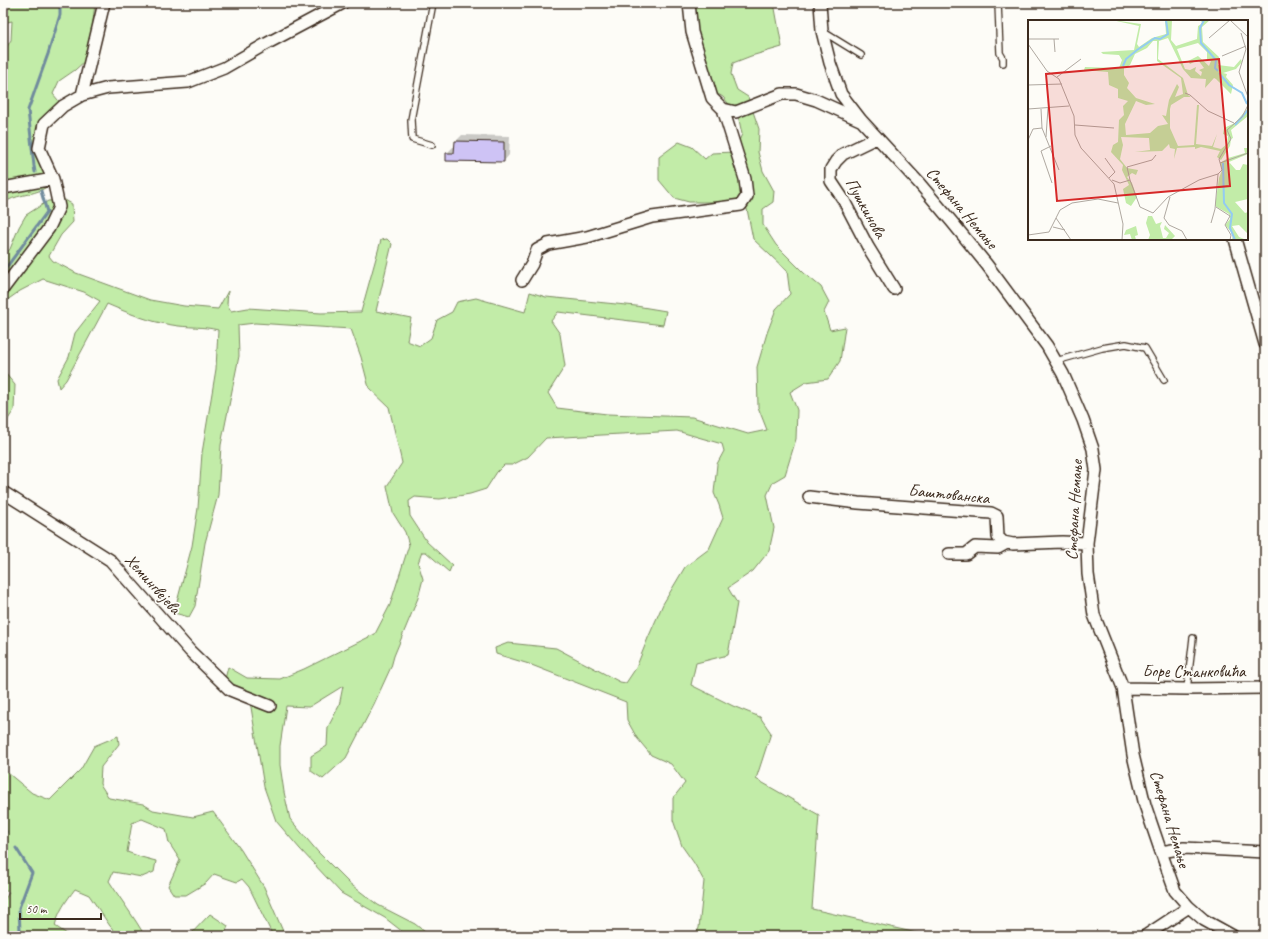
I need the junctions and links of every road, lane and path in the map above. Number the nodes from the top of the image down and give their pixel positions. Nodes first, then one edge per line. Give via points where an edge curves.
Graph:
1 (104, 3) edge
2 (344, 3) edge
3 (432, 3) edge
4 (689, 3) edge
5 (820, 3) edge
6 (998, 3) edge
7 (822, 31) junction
8 (861, 56) dead end
9 (1003, 63) dead end
10 (82, 95) junction
11 (724, 109) junction
12 (861, 120) junction
13 (876, 138) junction
14 (432, 145) dead end
15 (54, 179) junction
16 (3, 188) edge
17 (1235, 240) edge
18 (522, 280) dead end
19 (3, 289) edge
20 (894, 289) dead end
21 (1265, 344) edge
22 (1056, 362) junction
23 (1164, 380) dead end
24 (3, 492) edge
25 (809, 496) dead end
26 (1007, 543) junction
27 (1087, 543) junction
28 (949, 554) dead end
29 (1193, 638) dead end
30 (1124, 688) junction
31 (1265, 688) edge
32 (1187, 689) junction
33 (270, 706) dead end
34 (1161, 852) junction
35 (1265, 852) edge
36 (1189, 908) junction
37 (1145, 936) edge
38 (1233, 936) edge

1 - 10 street
2 - 10 street via 224,68 188,82 108,88
3 - 14 lane via 411,120 412,139
4 - 11 street via 692,32 712,98
5 - 7 street, Стефана Немање
6 - 9 lane via 1000,53
7 - 8 lane
7 - 12 street, Стефана Немање via 841,94
10 - 15 street via 63,106 44,124 40,148
11 - 12 street, Стефана Немање via 736,112 782,94 796,94
11 - 18 street via 746,179 747,196 741,205 652,217 587,237 548,244 537,250
12 - 13 street, Стефана Немање
13 - 20 street, Пушкинова via 844,154 836,161 831,169 831,181
13 - 22 street, Стефана Немање via 919,183 978,253 1022,311
15 - 16 street
15 - 19 street via 59,207 49,228
17 - 21 street
22 - 23 lane via 1102,348 1126,344 1145,348
22 - 27 street, Стефана Немање via 1064,374 1093,449 1096,470
24 - 33 street, Хемингвејева via 110,560 190,651 230,690
25 - 26 street, Баштованска via 858,503 991,513 997,516 998,537
26 - 27 street
26 - 28 street via 998,548 975,547 966,554
27 - 30 street, Стефана Немање via 1088,574 1094,615
29 - 32 lane
30 - 32 street, Боре Станковића
30 - 34 street, Стефана Немање via 1133,755 1145,805
31 - 32 street, Боре Станковића
34 - 35 street via 1184,848
34 - 36 street, Стефана Немање via 1175,891
36 - 37 street
36 - 38 street, Стефана Немање via 1204,920

